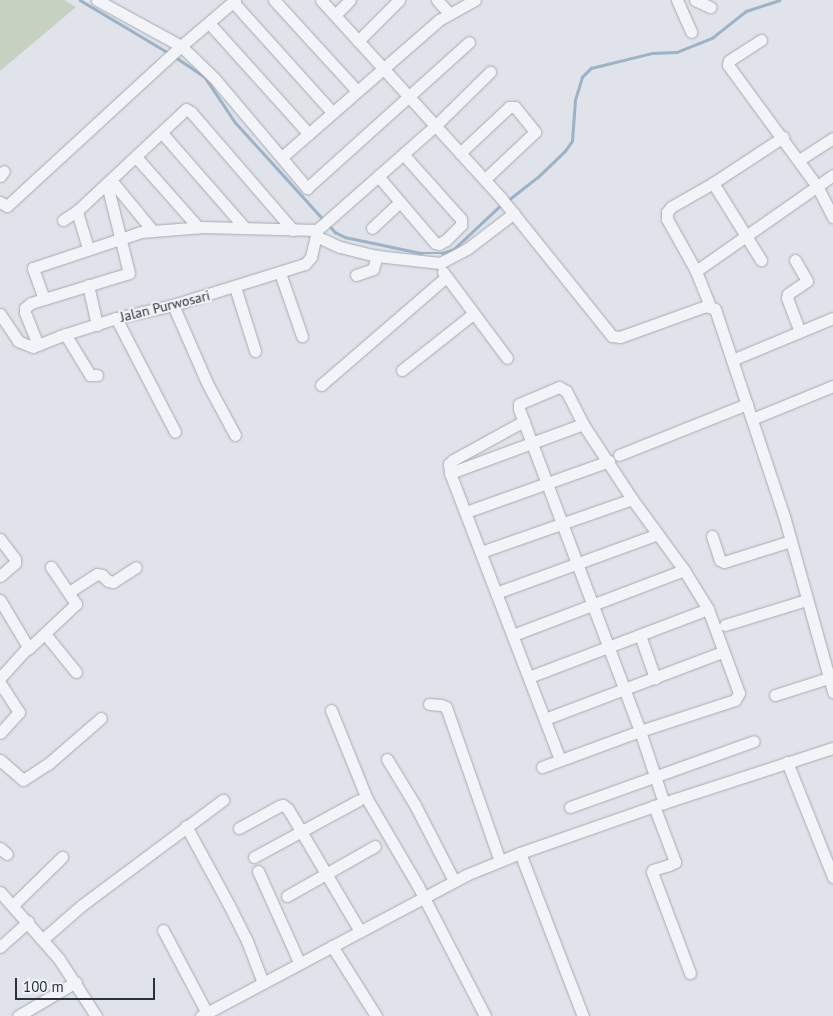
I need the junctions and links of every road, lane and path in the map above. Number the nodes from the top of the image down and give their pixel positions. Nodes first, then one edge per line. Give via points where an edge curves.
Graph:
1 (97, 0) edge
2 (274, 0) edge
3 (321, 0) edge
4 (350, 0) edge
5 (399, 0) edge
6 (437, 0) edge
7 (475, 0) edge
8 (677, 0) edge
9 (695, 0) edge
10 (234, 1) edge
11 (710, 7) dead end
12 (449, 13) junction
13 (335, 15) junction
14 (209, 23) junction
15 (691, 32) dead end
16 (358, 40) junction
17 (761, 40) dead end
18 (469, 42) dead end
19 (179, 48) junction
20 (383, 69) junction
21 (490, 72) dead end
22 (357, 90) junction
23 (409, 97) junction
24 (333, 112) junction
25 (436, 125) junction
26 (162, 133) junction
27 (309, 134) junction
28 (783, 137) junction
29 (833, 138) edge
30 (460, 152) junction
31 (403, 154) junction
32 (136, 157) junction
33 (282, 157) junction
34 (798, 160) junction
35 (833, 175) edge
36 (378, 176) junction
37 (485, 179) junction
38 (109, 182) junction
39 (713, 183) junction
40 (817, 186) junction
41 (0, 202) edge
42 (400, 202) junction
43 (77, 211) junction
44 (513, 212) junction
45 (833, 217) edge
46 (62, 220) dead end
47 (198, 227) junction
48 (245, 228) junction
49 (372, 228) dead end
50 (152, 230) junction
51 (294, 230) junction
52 (318, 231) junction
53 (745, 237) junction
54 (120, 238) junction
55 (88, 248) junction
56 (443, 253) junction
57 (377, 256) junction
58 (761, 260) dead end
59 (795, 260) dead end
60 (696, 271) junction
61 (280, 273) junction
62 (356, 275) dead end
63 (446, 277) junction
64 (88, 285) junction
65 (235, 287) junction
66 (44, 299) junction
67 (173, 306) junction
68 (710, 306) junction
69 (0, 314) edge
70 (473, 314) junction
71 (116, 318) junction
72 (833, 318) edge
73 (97, 325) junction
74 (4, 328) edge
75 (800, 332) junction
76 (64, 334) junction
77 (302, 336) dead end
78 (38, 345) junction
79 (255, 351) dead end
80 (507, 358) dead end
81 (732, 360) junction
82 (402, 370) dead end
83 (97, 375) dead end
84 (320, 385) dead end
85 (833, 386) edge
86 (747, 404) junction
87 (752, 419) junction
88 (524, 421) junction
89 (583, 424) junction
90 (175, 432) dead end
91 (235, 435) dead end
92 (532, 442) junction
93 (614, 458) junction
94 (450, 473) junction
95 (547, 484) junction
96 (632, 499) junction
97 (466, 512) junction
98 (562, 524) junction
99 (658, 534) junction
100 (712, 536) dead end
101 (0, 539) edge
102 (791, 541) junction
103 (481, 552) junction
104 (577, 563) junction
105 (51, 568) dead end
106 (136, 568) dead end
107 (684, 570) junction
108 (0, 576) edge
109 (69, 592) junction
110 (496, 593) junction
111 (0, 600) edge
112 (808, 600) junction
113 (593, 605) junction
114 (708, 609) junction
115 (725, 625) dead end
116 (45, 634) junction
117 (513, 635) junction
118 (640, 635) junction
119 (609, 647) junction
120 (28, 649) junction
121 (722, 652) junction
122 (76, 672) dead end
123 (0, 678) edge
124 (529, 678) junction
125 (655, 678) junction
126 (829, 678) junction
127 (0, 683) edge
128 (624, 689) junction
129 (833, 692) edge
130 (775, 695) dead end
131 (430, 704) dead end
132 (331, 710) dead end
133 (102, 718) dead end
134 (545, 719) junction
135 (640, 731) junction
136 (0, 733) edge
137 (754, 741) dead end
138 (833, 748) edge
139 (387, 759) dead end
140 (0, 760) edge
141 (560, 760) junction
142 (787, 762) junction
143 (542, 767) dead end
144 (660, 794) junction
145 (223, 800) dead end
146 (359, 800) dead end
147 (570, 807) dead end
148 (186, 826) junction
149 (239, 828) dead end
150 (302, 832) junction
151 (375, 846) dead end
152 (497, 854) junction
153 (62, 857) dead end
154 (254, 857) dead end
155 (522, 858) junction
156 (258, 871) dead end
157 (327, 874) junction
158 (451, 875) junction
159 (833, 877) edge
160 (0, 892) edge
161 (287, 896) dead end
162 (423, 896) junction
163 (13, 905) junction
164 (28, 922) junction
165 (163, 930) dead end
166 (360, 931) junction
167 (42, 939) junction
168 (0, 947) edge
169 (335, 950) junction
170 (299, 962) junction
171 (690, 973) dead end
172 (76, 982) junction
173 (263, 983) junction
174 (204, 1010) edge
175 (18, 1016) edge
176 (96, 1016) edge
177 (376, 1016) edge
178 (485, 1016) edge
179 (583, 1016) edge

1 - 19 street
2 - 22 street
3 - 13 street
4 - 13 street
5 - 16 street
6 - 12 street
7 - 12 street
8 - 15 street
9 - 11 street
10 - 14 street
10 - 24 street
12 - 20 street
13 - 16 street
14 - 19 street
14 - 27 street
16 - 20 street
17 - 28 street via 729,61 728,65
18 - 23 street
19 - 33 street via 215,78
19 - 41 street via 7,206
20 - 22 street
20 - 23 street
21 - 25 street
22 - 24 street
23 - 25 street
23 - 33 street via 306,188
24 - 27 street
25 - 30 street
25 - 31 street
26 - 32 street
26 - 48 street
26 - 51 street via 188,110
27 - 33 street
28 - 34 street
28 - 39 street
29 - 34 street
30 - 37 street
30 - 37 street via 512,106 535,131
31 - 36 street
31 - 56 street via 462,219
32 - 38 street
32 - 47 street
34 - 40 street
35 - 40 street
36 - 42 street
36 - 52 street
37 - 44 street
38 - 43 street
38 - 50 street
38 - 54 street
39 - 53 street
39 - 60 street via 671,207 666,214
40 - 45 street
40 - 53 street
42 - 49 street
42 - 56 street
43 - 46 street
43 - 55 street
44 - 56 street via 467,249
44 - 68 street via 612,336 620,337
47 - 48 street
47 - 50 street
48 - 51 street
50 - 54 street
51 - 52 street
52 - 57 street via 340,247
52 - 61 street, Jalan Purwosari via 306,264
53 - 58 street
53 - 60 street
54 - 55 street
54 - 64 street via 134,271
55 - 66 street via 34,268
56 - 57 street
56 - 63 street
57 - 62 street via 373,269
59 - 75 street via 807,281 790,292 787,298
60 - 68 street
61 - 65 street, Jalan Purwosari
61 - 77 street
63 - 70 street
63 - 84 street
64 - 66 street
64 - 73 street
65 - 67 street, Jalan Purwosari
65 - 79 street
66 - 78 street via 25,308
67 - 71 street, Jalan Purwosari
67 - 91 street via 207,383
68 - 81 street via 716,312
69 - 74 street
70 - 80 street
70 - 82 street
71 - 73 street, Jalan Purwosari
71 - 90 street
72 - 75 street
73 - 76 street, Jalan Purwosari
74 - 78 street via 22,345
75 - 81 street
76 - 78 street, Jalan Purwosari
76 - 83 street via 90,374
81 - 86 street
85 - 87 street
86 - 87 street
86 - 93 street
87 - 102 street
88 - 89 street via 518,407 520,404 559,387 566,391
88 - 92 street
88 - 94 street via 453,460 449,464
89 - 92 street
89 - 93 street
92 - 94 street
92 - 95 street
93 - 95 street
93 - 96 street
94 - 97 street
95 - 97 street
95 - 98 street
96 - 98 street
96 - 99 street
97 - 103 street
98 - 103 street
98 - 104 street
99 - 104 street
99 - 107 street
100 - 102 street via 720,560 724,562
101 - 108 street via 15,559 15,563
102 - 112 street
103 - 110 street
104 - 110 street
104 - 113 street
105 - 109 street
106 - 109 street via 113,582 97,574
107 - 113 street
107 - 114 street
109 - 116 street via 76,604
110 - 117 street
111 - 120 street
112 - 115 street
112 - 126 street
113 - 117 street
113 - 119 street
114 - 118 street
114 - 121 street
116 - 120 street
116 - 122 street
117 - 124 street
118 - 119 street
118 - 125 street
119 - 124 street
119 - 128 street
120 - 123 street
121 - 125 street
121 - 135 street via 739,693 737,698
124 - 134 street
125 - 128 street
126 - 129 street
126 - 130 street
127 - 136 street via 19,712
128 - 134 street
128 - 135 street
131 - 152 street via 441,704 446,708
132 - 162 street via 367,799
133 - 140 street via 48,764 23,780
134 - 141 street
135 - 141 street
135 - 144 street
137 - 144 street
138 - 142 street
139 - 158 street
141 - 143 street
142 - 144 street
142 - 159 street
144 - 147 street
144 - 155 street
144 - 171 street via 675,862 652,872
145 - 148 street
146 - 150 street
148 - 167 street
148 - 173 street via 230,905
149 - 150 street via 283,806
150 - 154 street
150 - 157 street
151 - 157 street
152 - 155 street
152 - 158 street
153 - 163 street
155 - 179 street
156 - 170 street
157 - 161 street
157 - 166 street
158 - 162 street
160 - 163 street
162 - 166 street
162 - 178 street
163 - 164 street
164 - 167 street
164 - 168 street
165 - 174 street
166 - 169 street
167 - 172 street
169 - 170 street
169 - 177 street
170 - 173 street
172 - 175 street
172 - 176 street
173 - 174 street

